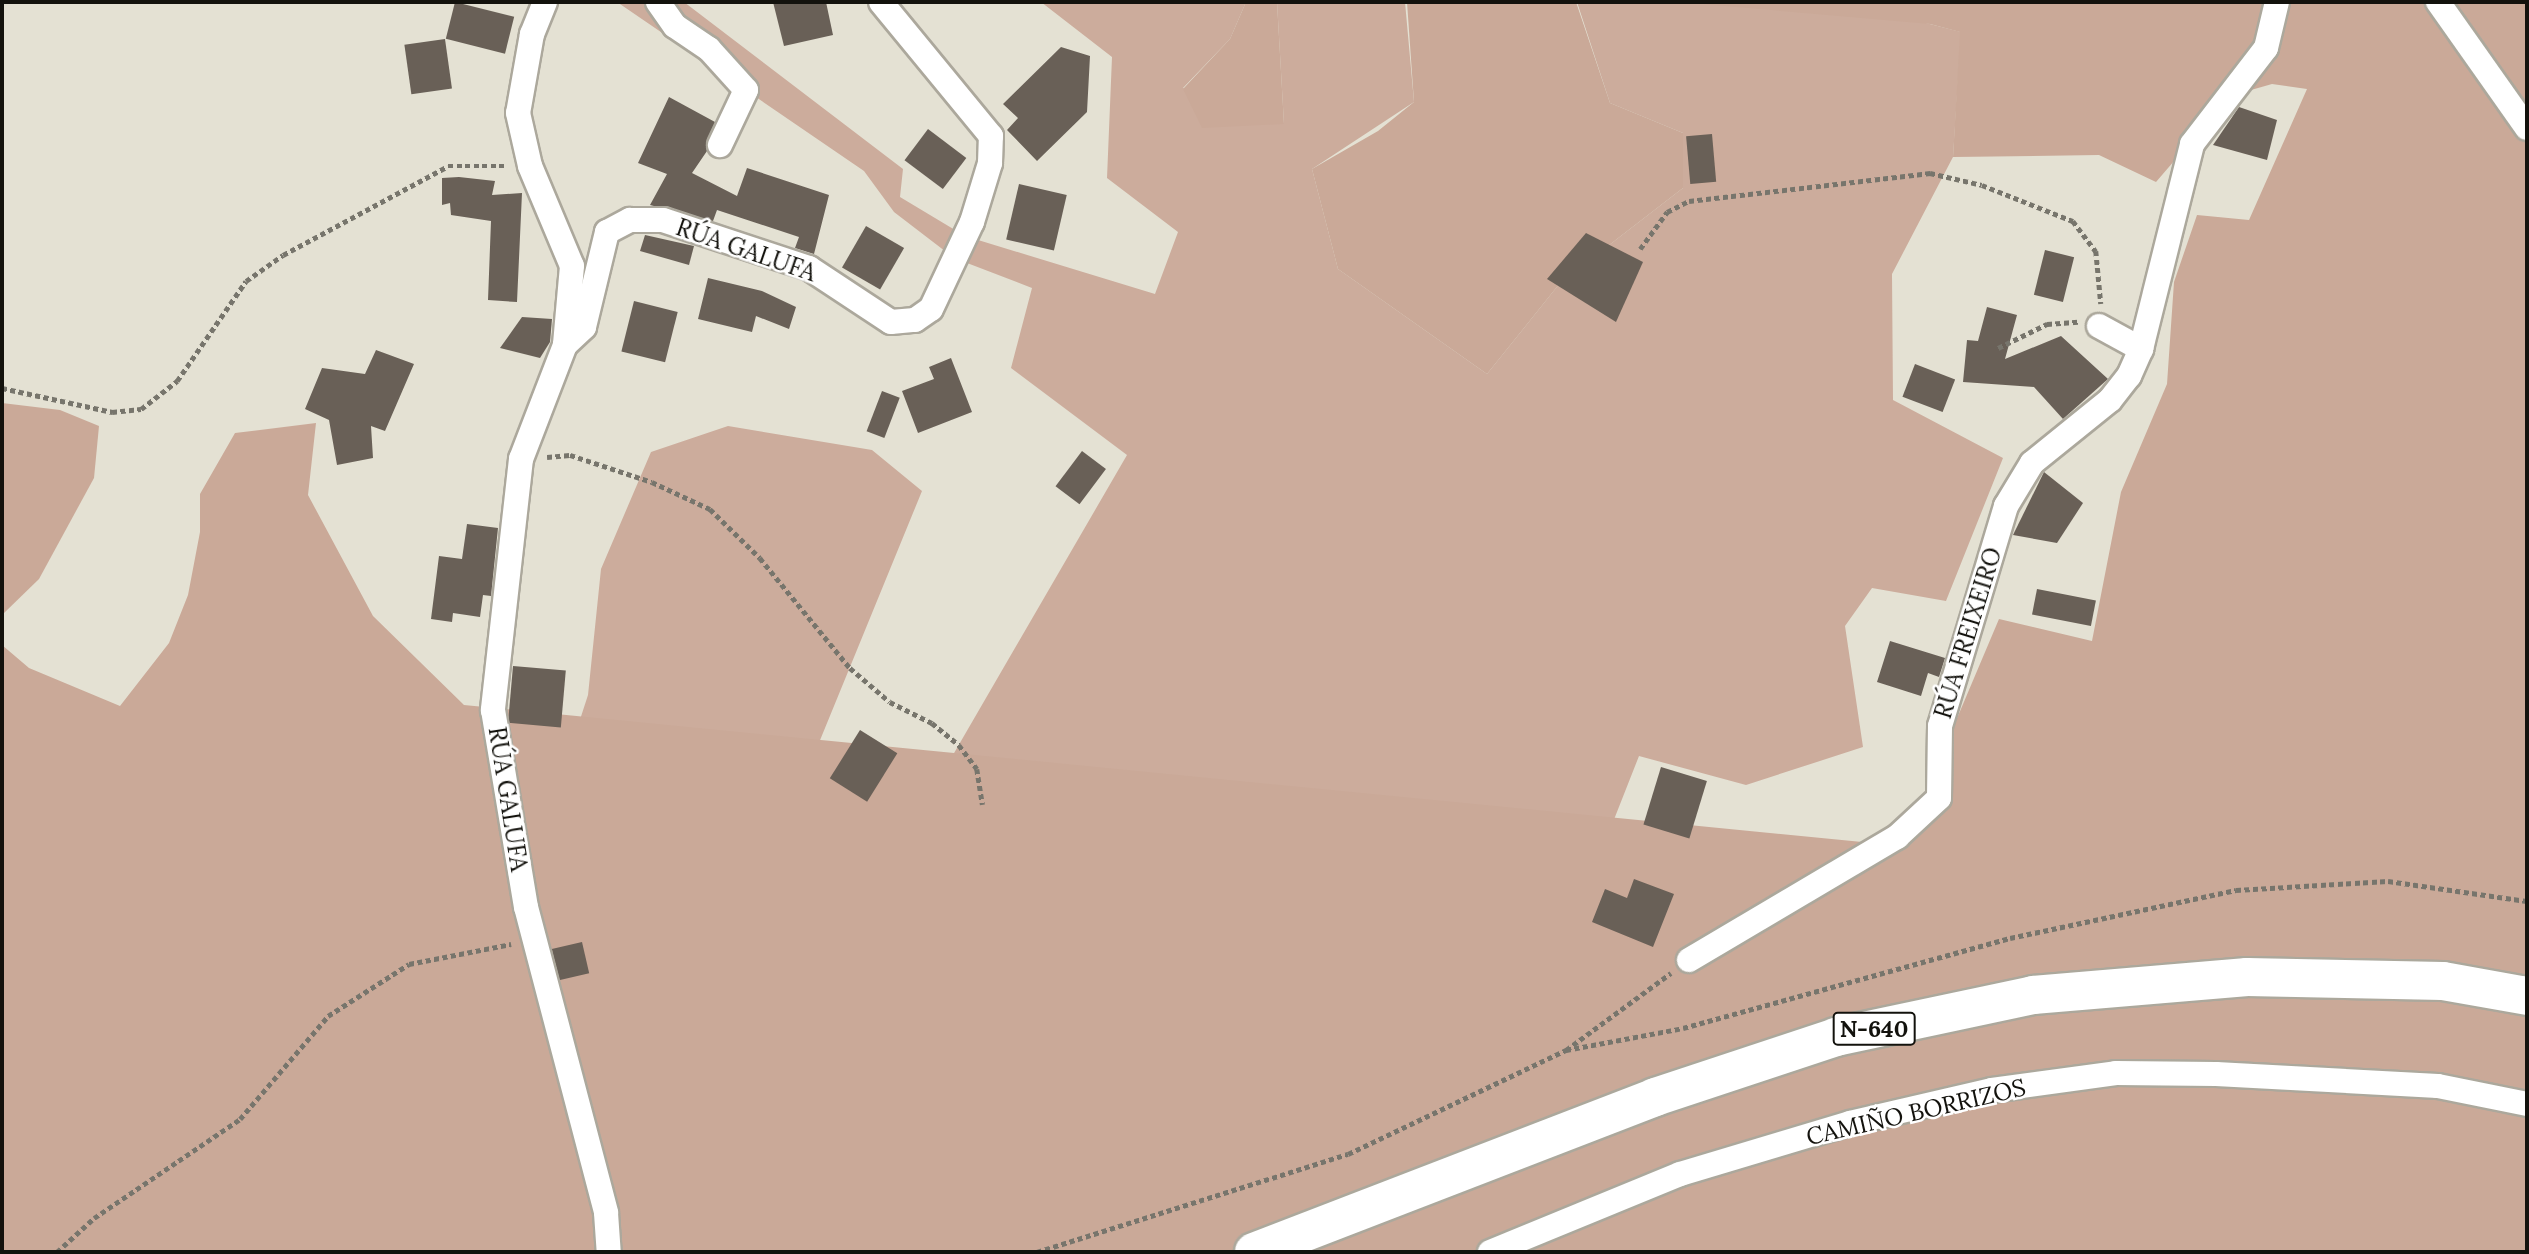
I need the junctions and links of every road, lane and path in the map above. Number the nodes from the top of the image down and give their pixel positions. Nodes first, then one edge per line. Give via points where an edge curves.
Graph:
1 (545, 2) edge
2 (658, 2) edge
3 (881, 2) edge
4 (2277, 2) edge
5 (2438, 2) edge
6 (2527, 128) edge
7 (720, 145) dead end
8 (530, 166) junction
9 (1640, 249) dead end
10 (2099, 326) junction
11 (565, 345) junction
12 (1998, 348) dead end
13 (2141, 349) junction
14 (2, 387) edge
15 (521, 459) junction
16 (984, 804) dead end
17 (2527, 901) edge
18 (534, 939) junction
19 (1689, 960) joint
20 (2527, 996) edge
21 (1566, 1050) junction
22 (2527, 1104) edge
23 (57, 1252) edge
24 (609, 1252) edge
25 (1037, 1252) edge
26 (1254, 1252) edge
27 (1490, 1252) edge

1 - 8 street, RÚA GALUFA via 532,34 518,113
2 - 7 street via 675,26 709,49 746,90
3 - 11 street, RÚA GALUFA via 991,136 990,163 972,222 931,309 915,320 891,322 809,268 663,220 631,220 607,232 584,327
4 - 13 street, RÚA FREIXEIRO via 2266,48 2192,144
5 - 6 street
8 - 11 street, RÚA GALUFA via 572,266
8 - 14 path via 448,166 283,255 246,281 177,382 141,409 112,412
9 - 10 path via 1667,212 1689,201 1930,173 1982,185 2073,221 2096,251 2103,281
10 - 12 path via 2047,324
10 - 13 street
11 - 15 street, RÚA GALUFA
13 - 19 street, RÚA FREIXEIRO via 2110,400 2032,463 2006,506 1940,726 1939,798 1897,837
15 - 16 path via 570,455 652,482 710,509 760,558 850,668 890,702 932,723 960,745 977,769
15 - 18 street, RÚA GALUFA via 493,710
17 - 21 path via 2388,881 2236,890 2010,938 1683,1028
18 - 23 path via 409,964 328,1016 240,1119 94,1218
18 - 24 street, RÚA GALUFA via 606,1213
19 - 21 path
20 - 26 highway, N-640 via 2443,981 2247,977 2033,995 1836,1038 1655,1097
21 - 25 path via 1348,1154
22 - 27 street, CAMIÑO BORRIZOS via 2438,1086 2216,1074 2116,1073 1992,1090 1850,1123 1680,1174

